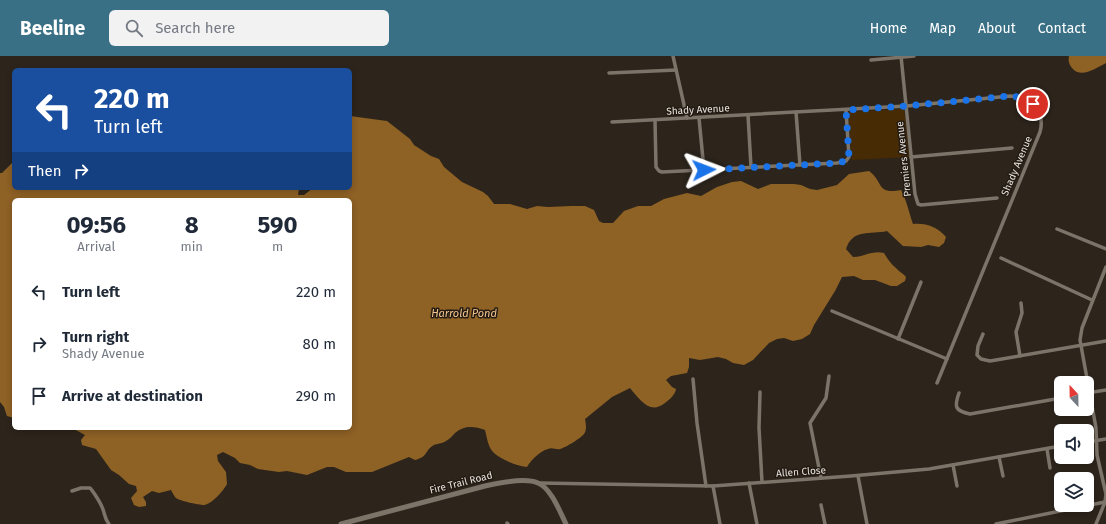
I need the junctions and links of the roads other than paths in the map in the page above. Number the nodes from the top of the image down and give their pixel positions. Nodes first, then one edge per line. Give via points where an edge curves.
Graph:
1 (673, 56) edge
2 (914, 56) edge
3 (901, 57) edge
4 (871, 60) dead end
5 (676, 70) junction
6 (609, 72) dead end
7 (906, 106) junction
8 (846, 110) junction
9 (796, 112) junction
10 (748, 115) junction
11 (687, 118) junction
12 (699, 118) junction
13 (655, 120) junction
14 (612, 122) dead end
15 (1012, 148) dead end
16 (911, 157) junction
17 (800, 165) junction
18 (751, 167) junction
19 (704, 170) junction
20 (997, 198) dead end
21 (1057, 229) dead end
22 (1106, 249) edge
23 (1001, 258) dead end
24 (1106, 267) edge
25 (921, 282) dead end
26 (1092, 300) junction
27 (1021, 303) dead end
28 (832, 311) dead end
29 (983, 334) dead end
30 (898, 339) junction
31 (1106, 341) edge
32 (1081, 345) junction
33 (1020, 356) junction
34 (947, 359) junction
35 (829, 376) dead end
36 (1086, 376) edge
37 (693, 379) dead end
38 (937, 383) dead end
39 (1106, 390) edge
40 (760, 392) dead end
41 (1094, 392) edge
42 (959, 393) dead end
43 (1054, 399) edge
44 (1093, 416) edge
45 (1106, 438) edge
46 (1095, 440) junction
47 (1054, 448) edge
48 (1047, 449) junction
49 (999, 457) junction
50 (953, 465) junction
51 (1050, 468) dead end
52 (858, 476) junction
53 (1003, 476) dead end
54 (821, 478) junction
55 (762, 482) junction
56 (539, 483) junction
57 (749, 483) junction
58 (706, 486) junction
59 (713, 486) junction
60 (957, 486) dead end
61 (72, 491) dead end
62 (1105, 502) junction
63 (820, 505) dead end
64 (109, 524) edge
65 (341, 524) edge
66 (566, 524) edge
67 (720, 524) edge
68 (758, 524) edge
69 (825, 524) edge
70 (867, 524) edge
71 (996, 524) edge
72 (1096, 524) edge

1 - 5 street
2 - 3 street
3 - 4 street
3 - 7 street, Premiers Avenue
5 - 6 street
5 - 11 street
7 - 8 street, Shady Avenue
7 - 16 street, Premiers Avenue
7 - 34 street, Shady Avenue via 1020,97 1033,104 1042,121 1040,132
8 - 9 street, Shady Avenue
8 - 17 street via 848,160
9 - 10 street, Shady Avenue
9 - 17 street
10 - 12 street, Shady Avenue
10 - 18 street
11 - 12 street, Shady Avenue
11 - 13 street, Shady Avenue
12 - 19 street
13 - 14 street, Shady Avenue
13 - 19 street via 657,170
15 - 16 street
16 - 20 street, Premiers Avenue via 916,200 919,204
17 - 18 street
18 - 19 street
21 - 22 street
23 - 26 street
24 - 26 street
25 - 30 street
26 - 32 street via 1081,333
27 - 33 street via 1022,313 1016,332
28 - 30 street
29 - 33 street via 976,352 978,358 990,361
30 - 34 street
31 - 32 street
32 - 33 street
32 - 36 street
34 - 38 street, Shady Avenue
35 - 54 street via 826,398 810,424
37 - 58 street
39 - 41 street
40 - 55 street
42 - 43 street via 957,408 970,414
44 - 46 street
45 - 46 street
46 - 62 street via 1105,489
47 - 48 street, Allen Close
48 - 49 street, Allen Close
48 - 51 street
49 - 50 street, Allen Close
49 - 53 street
50 - 52 street, Allen Close
50 - 60 street
52 - 54 street, Allen Close
52 - 70 street
54 - 55 street, Allen Close
55 - 57 street, Allen Close
56 - 58 street, Allen Close
56 - 65 street, Fire Trail Road via 504,482
56 - 66 street via 555,501
57 - 59 street, Allen Close
57 - 68 street
58 - 59 street, Allen Close
59 - 67 street
61 - 64 street via 90,488
62 - 71 street
62 - 72 street
63 - 69 street

